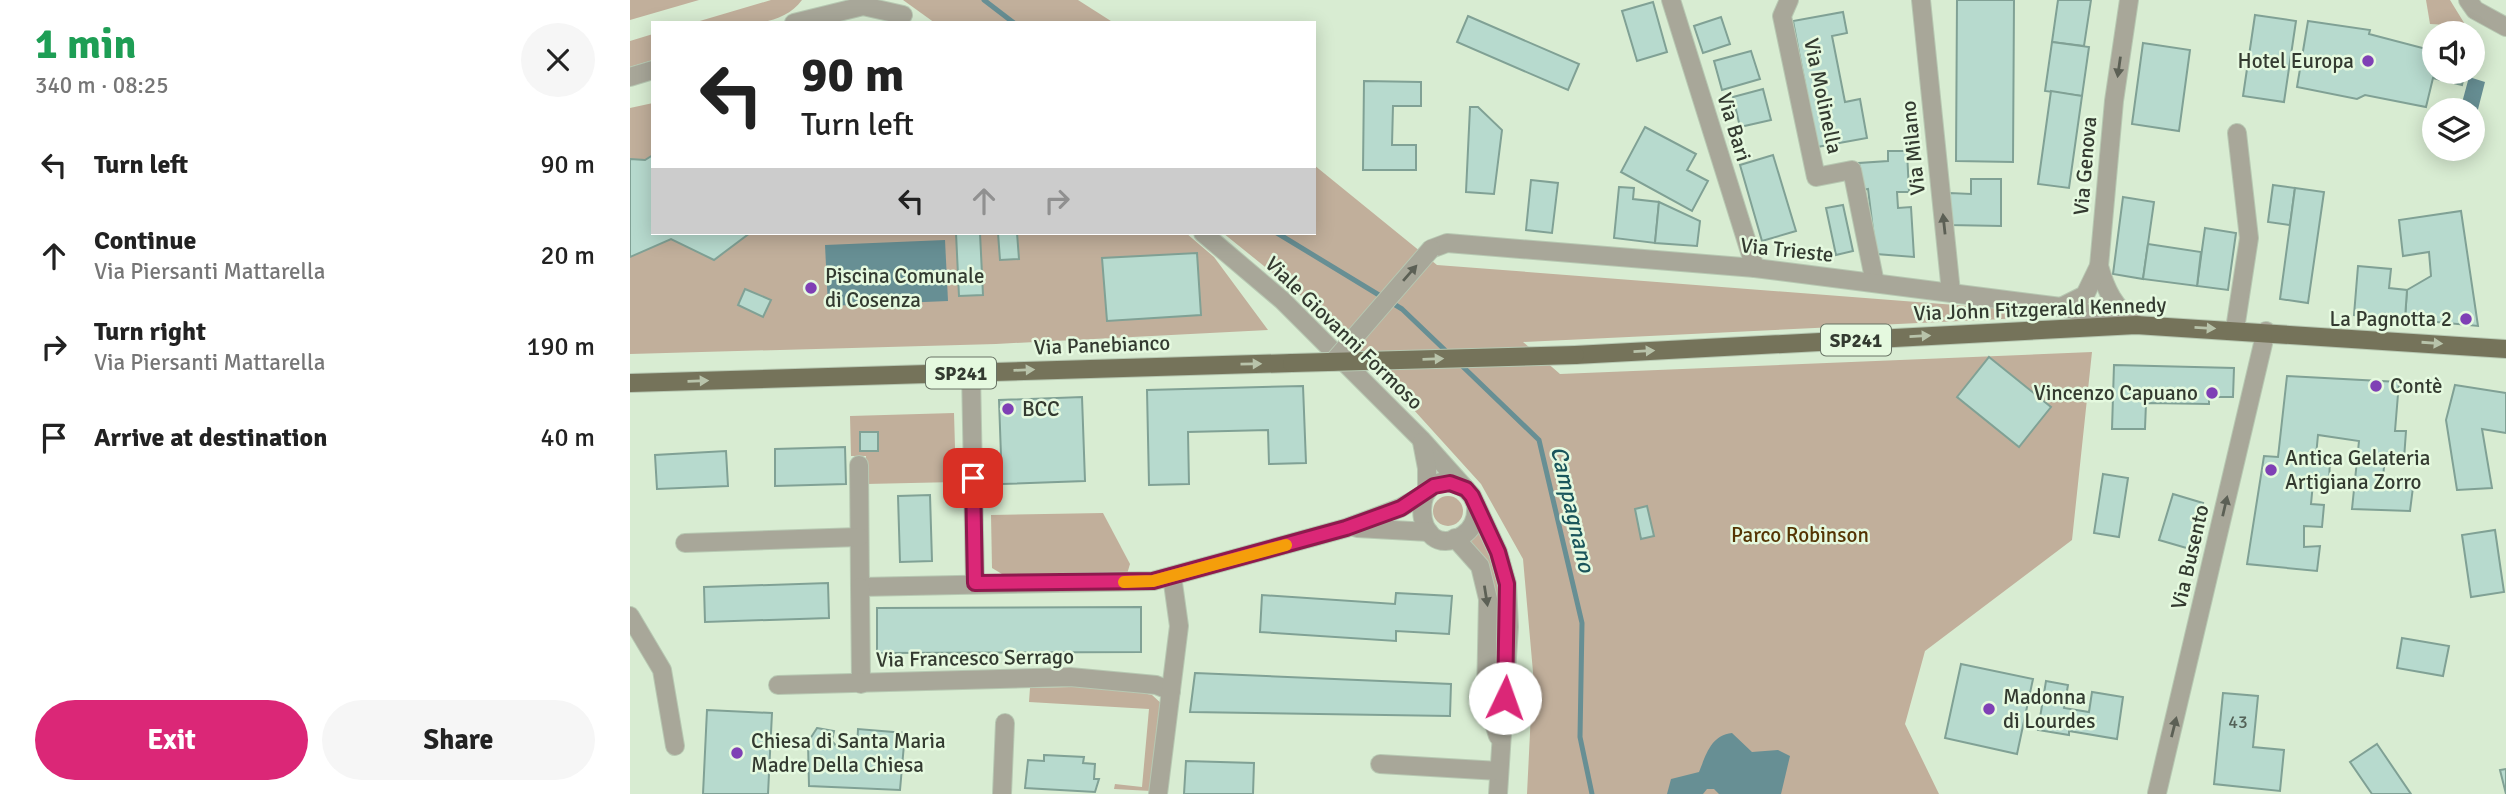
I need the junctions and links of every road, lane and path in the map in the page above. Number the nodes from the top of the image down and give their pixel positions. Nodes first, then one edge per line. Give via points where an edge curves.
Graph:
1 (840, 0) edge
2 (879, 0) edge
3 (1671, 0) edge
4 (1789, 0) edge
5 (1921, 0) edge
6 (2129, 0) edge
7 (2468, 0) edge
8 (908, 19) edge
9 (802, 20) edge
10 (2506, 27) edge
11 (651, 71) edge
12 (630, 77) edge
13 (2237, 133) dead end
14 (1205, 235) edge
15 (2099, 266) junction
16 (1755, 268) junction
17 (1875, 283) junction
18 (1951, 292) junction
19 (2061, 307) junction
20 (2136, 324) junction
21 (2235, 329) junction
22 (2266, 331) junction
23 (2506, 349) edge
24 (1576, 355) joint
25 (1333, 362) junction
26 (971, 372) junction
27 (630, 383) edge
28 (1421, 439) junction
29 (859, 465) dead end
30 (1466, 489) junction
31 (1426, 493) junction
32 (1476, 505) junction
33 (1346, 528) junction
34 (1429, 531) junction
35 (859, 537) junction
36 (1455, 538) junction
37 (685, 543) dead end
38 (1171, 576) junction
39 (975, 583) junction
40 (860, 587) junction
41 (633, 627) edge
42 (861, 684) junction
43 (778, 685) dead end
44 (1171, 691) junction
45 (1005, 723) dead end
46 (1499, 739) junction
47 (675, 746) dead end
48 (1380, 764) dead end
49 (1499, 771) junction
50 (1002, 794) edge
51 (1158, 794) edge
52 (1498, 794) edge
53 (2156, 794) edge

1 - 9 street
2 - 8 street
3 - 16 street, Via Bari
4 - 17 street, Via Molinella via 1783,16 1816,177 1852,170
18 -> 5 street, Via Milano
6 -> 15 street, Via Genova via 2114,101
7 - 10 street via 2475,10
8 - 9 street via 863,6
11 - 12 street
13 - 21 street via 2249,238
14 - 28 street, Viale Giovanni Formoso via 1282,300
15 - 19 street via 2085,295
15 - 20 street, Via Genova via 2106,292 2118,310
16 - 17 street, Via Trieste
25 -> 16 street, Via Trieste, bridge via 1439,246
17 - 18 street, Via Trieste
18 - 19 street, Via Trieste
19 - 20 street, Via Trieste
20 -> 21 main road, Via John Fitzgerald Kennedy / SP241
24 -> 20 main road, Via John Fitzgerald Kennedy / SP241
21 - 22 main road, Via John Fitzgerald Kennedy / SP241
22 -> 23 main road, Via John Fitzgerald Kennedy / SP241
53 -> 22 street, Via Busento
25 -> 24 main road, Via Panebianco / SP241, bridge
26 -> 25 main road, Via Panebianco / SP241, bridge
27 -> 26 main road, Via Panebianco / SP241
26 - 39 street
28 - 30 street, Viale Giovanni Formoso
28 - 31 street
29 - 35 street
30 - 31 street via 1450,483
30 - 32 street
31 - 33 street
31 - 34 street via 1421,518
32 - 36 street via 1474,522
32 - 46 street via 1507,584 1505,698
33 - 34 street
33 - 38 street
34 - 36 street via 1437,537
35 - 37 street
35 - 40 street
36 -> 46 street via 1480,566 1488,599 1486,698
38 - 39 street via 1153,581
38 - 44 street via 1179,626
39 - 40 street
40 - 42 street
41 - 47 street via 662,670
42 - 43 street, Via Francesco Serrago
42 - 44 street, Via Francesco Serrago via 1070,677 1156,685
44 - 51 street
45 - 50 street
46 - 49 street
48 - 49 street
49 - 52 street

